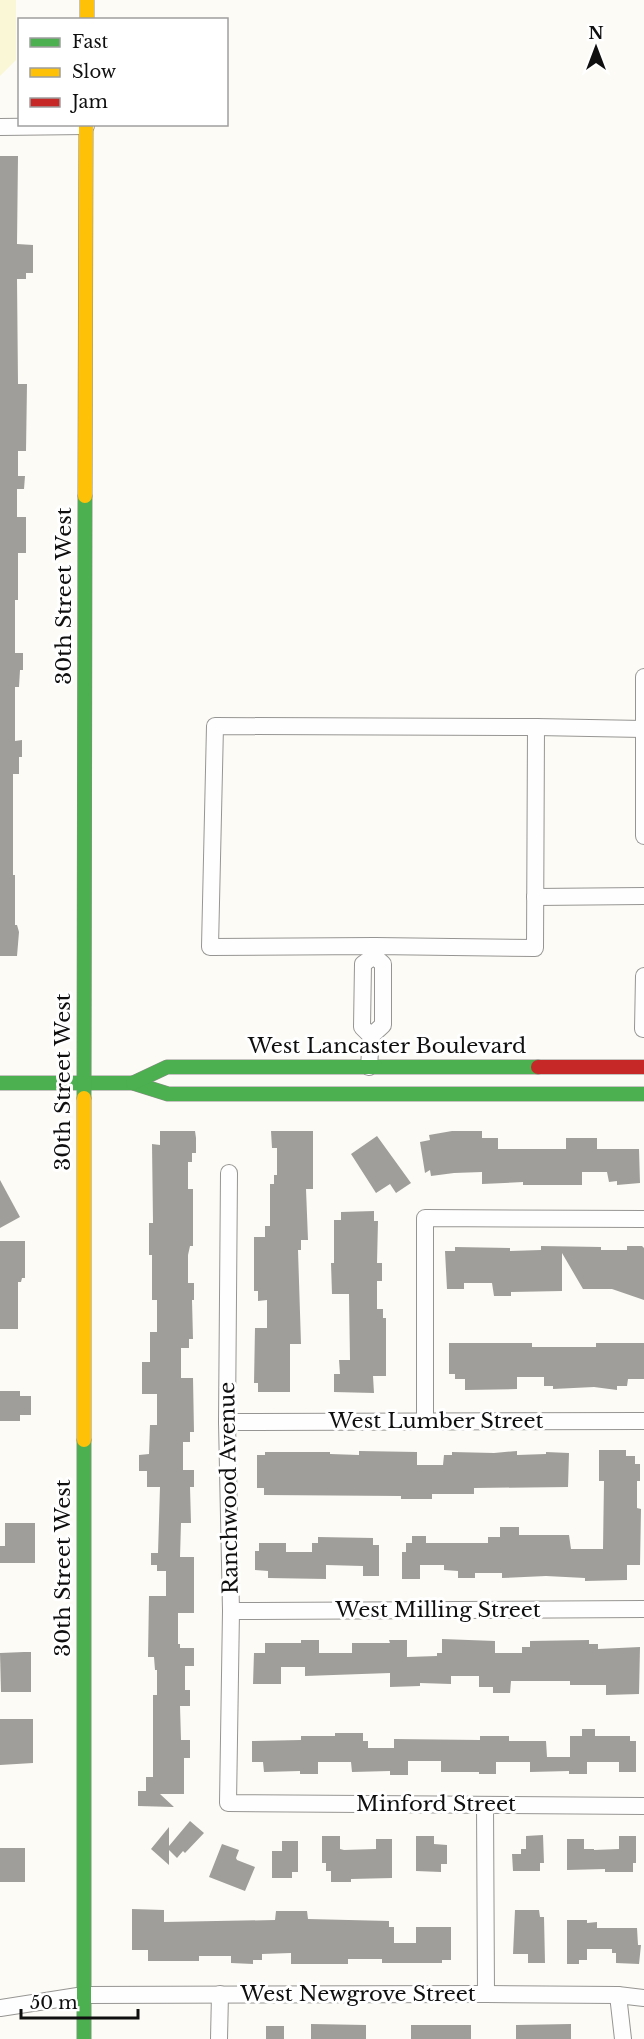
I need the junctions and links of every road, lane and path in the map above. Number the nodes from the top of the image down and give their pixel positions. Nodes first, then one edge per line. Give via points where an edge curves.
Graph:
1 (87, 0) edge
2 (87, 18) edge
3 (44, 126) edge
4 (87, 126) edge
5 (0, 127) edge
6 (644, 677) edge
7 (536, 727) junction
8 (643, 729) edge
9 (644, 836) edge
10 (644, 896) edge
11 (535, 897) junction
12 (374, 951) junction
13 (644, 976) edge
14 (644, 1029) edge
15 (369, 1067) junction
16 (644, 1067) edge
17 (0, 1083) edge
18 (84, 1083) junction
19 (133, 1083) junction
20 (644, 1094) edge
21 (229, 1173) dead end
22 (644, 1219) edge
23 (425, 1420) junction
24 (644, 1421) edge
25 (227, 1422) junction
26 (644, 1609) edge
27 (231, 1611) junction
28 (228, 1803) joint
29 (485, 1804) junction
30 (644, 1806) edge
31 (220, 1994) junction
32 (486, 1994) junction
33 (84, 1995) junction
34 (618, 1995) junction
35 (644, 1998) edge
36 (0, 2008) edge
37 (84, 2039) edge
38 (219, 2039) edge
39 (623, 2039) edge

1 - 2 main road
3 - 5 street
4 - 18 main road, 30th Street West
6 - 8 street
7 - 8 street
7 - 11 street
7 - 12 street via 214,726 210,947
8 - 9 street
10 - 11 street
11 - 12 street via 535,948
12 - 15 street via 383,964 383,1024 371,1036
13 - 14 street
15 - 16 main road, West Lancaster Boulevard
15 - 19 main road, West Lancaster Boulevard via 168,1067
17 - 18 main road, West Lancaster Boulevard
18 - 19 main road, West Lancaster Boulevard
18 - 33 main road, 30th Street West
19 - 20 main road, West Lancaster Boulevard via 168,1094
21 - 25 street, Ranchwood Avenue
22 - 23 street via 425,1218
23 - 24 street, West Lumber Street
23 - 25 street, West Lumber Street
25 - 27 street, Ranchwood Avenue
26 - 27 street, West Milling Street
27 - 28 street, Ranchwood Avenue
28 - 29 street, Minford Street
29 - 30 street, Minford Street
29 - 32 street
31 - 32 street, West Newgrove Street
31 - 33 street, West Newgrove Street
31 - 38 street
32 - 34 street, West Newgrove Street
33 - 36 street, West Newgrove Street
33 - 37 main road, 30th Street West
34 - 35 street, West Newgrove Street
34 - 39 street

